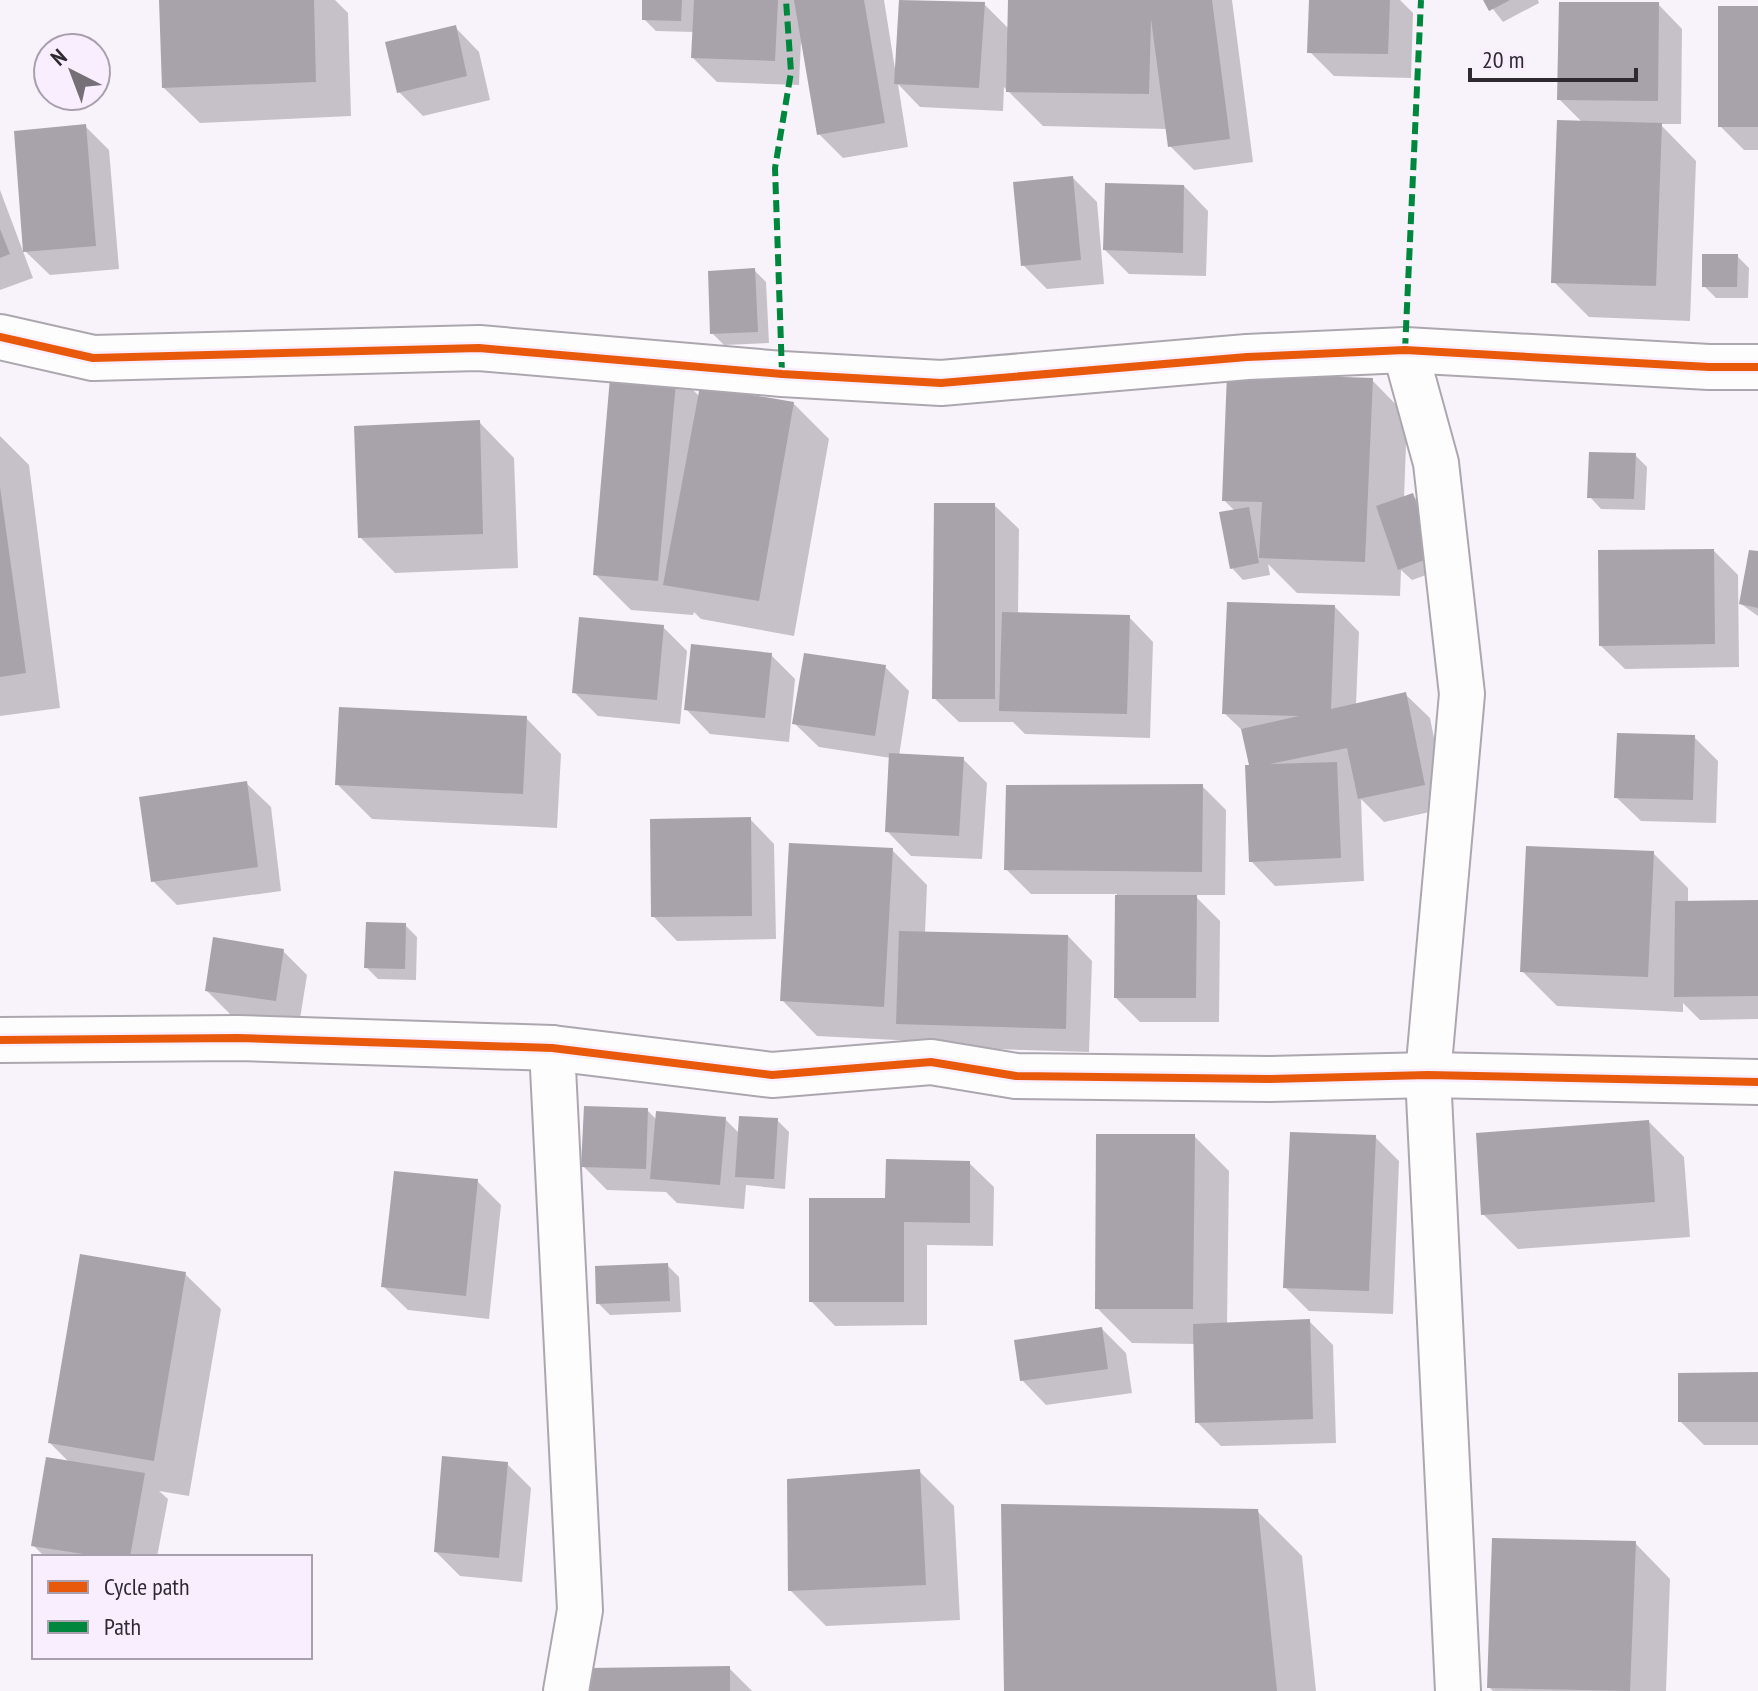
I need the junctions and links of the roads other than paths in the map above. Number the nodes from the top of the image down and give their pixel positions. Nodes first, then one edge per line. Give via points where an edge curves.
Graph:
1 (0, 337) edge
2 (1405, 350) junction
3 (1758, 367) edge
4 (0, 1040) edge
5 (552, 1048) junction
6 (1428, 1075) junction
7 (1758, 1082) edge
8 (566, 1691) edge
9 (1458, 1691) edge

1 - 2 street via 93,358 479,348 941,383 1247,357
2 - 3 street
2 - 6 street via 1436,463 1462,694
4 - 5 street via 238,1038
5 - 6 street via 772,1075 931,1062 1016,1076
5 - 8 street via 580,1610
6 - 7 street
6 - 9 street

